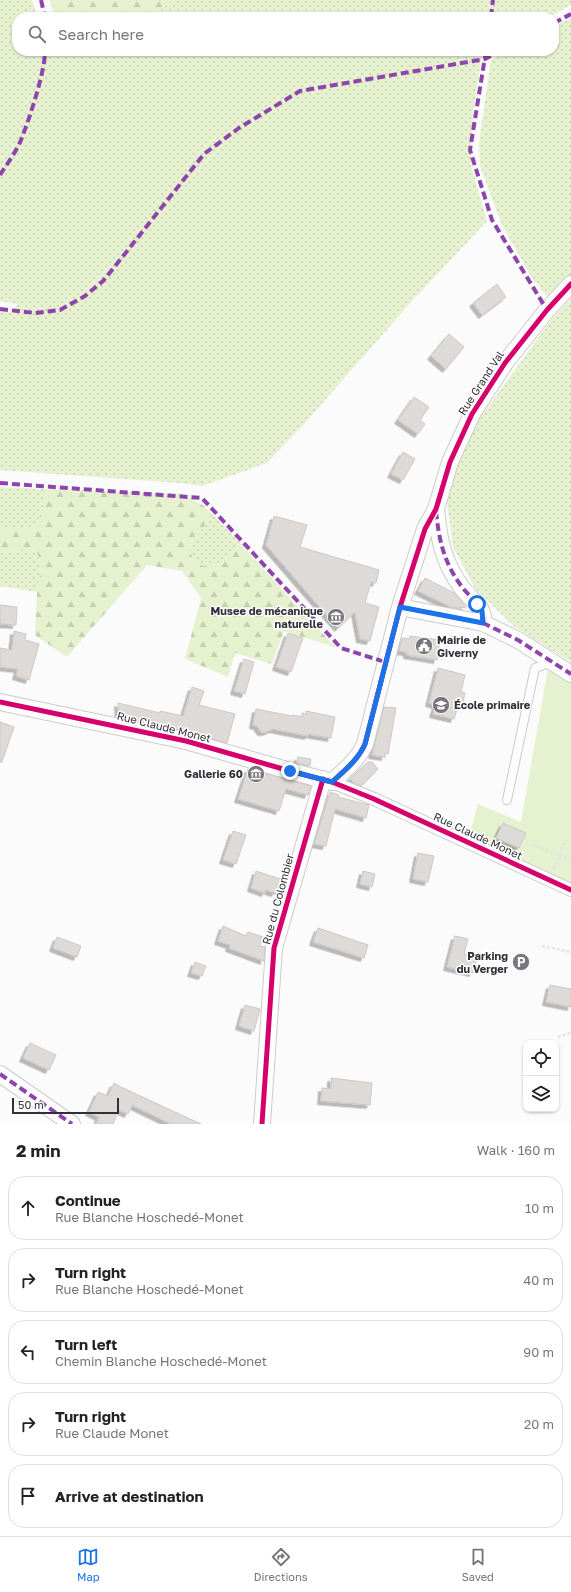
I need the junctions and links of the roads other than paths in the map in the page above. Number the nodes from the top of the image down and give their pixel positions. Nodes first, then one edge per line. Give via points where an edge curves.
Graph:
1 (571, 284) edge
2 (436, 509) junction
3 (400, 607) junction
4 (483, 623) junction
5 (552, 662) junction
6 (571, 674) edge
7 (0, 702) edge
8 (327, 780) junction
9 (507, 800) dead end
10 (571, 890) edge
11 (0, 1074) edge
12 (72, 1124) edge
13 (262, 1124) edge

1 - 2 street, Rue Grand Val via 505,363 472,414 450,462
2 - 3 street via 425,529
2 - 4 street via 439,540 444,555 462,588 482,611
3 - 4 street
3 - 8 street via 365,744 351,765
4 - 5 street via 518,640
5 - 6 street
5 - 9 lane via 535,668
7 - 8 street, Rue Claude Monet via 186,741
8 - 10 street, Rue Claude Monet via 374,798
8 - 13 street, Rue du Colombier via 274,948
11 - 12 street

